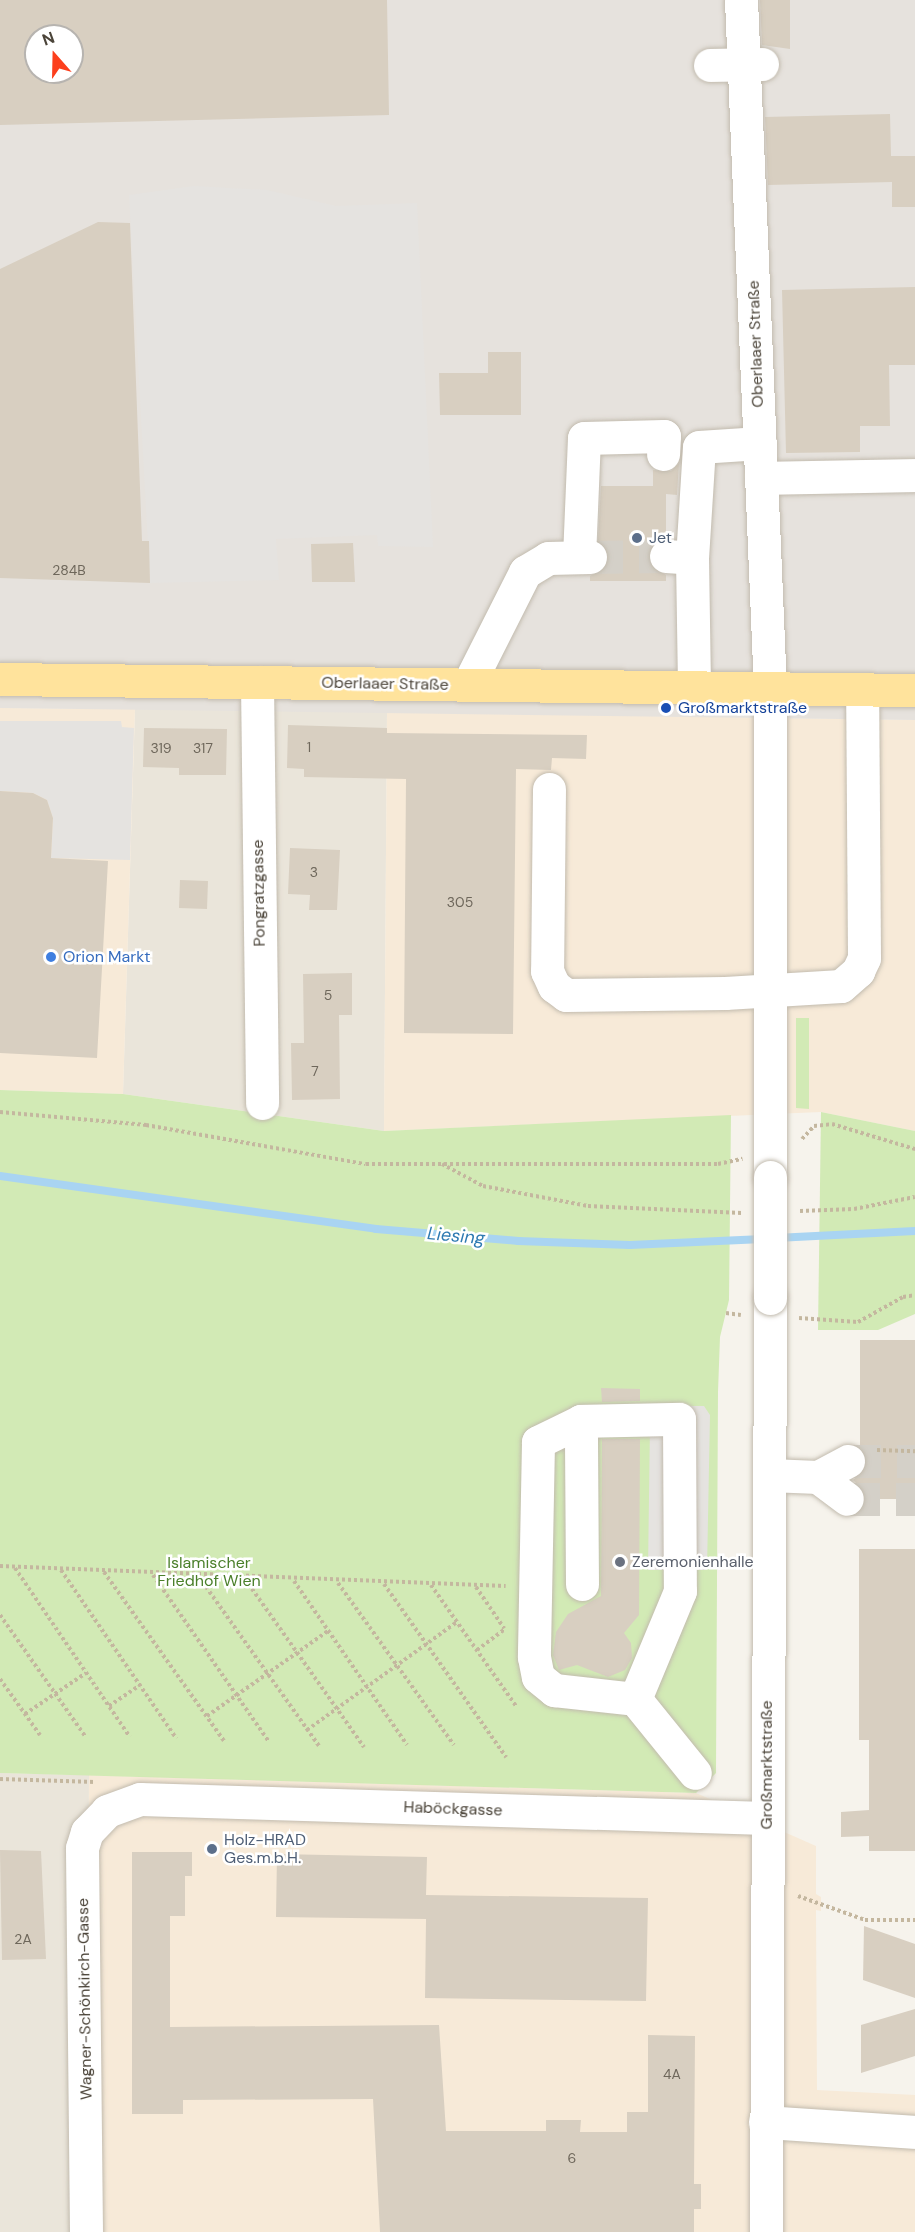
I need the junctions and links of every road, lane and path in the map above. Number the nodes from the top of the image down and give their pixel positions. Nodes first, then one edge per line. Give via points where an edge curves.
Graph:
1 (741, 0) edge
2 (710, 65) dead end
3 (753, 65) junction
4 (760, 443) junction
5 (663, 454) dead end
6 (915, 475) edge
7 (761, 478) junction
8 (0, 680) edge
9 (257, 682) junction
10 (468, 685) junction
11 (694, 687) junction
12 (770, 689) junction
13 (861, 689) junction
14 (915, 690) edge
15 (549, 789) dead end
16 (770, 990) junction
17 (262, 1103) dead end
18 (0, 1112) edge
19 (823, 1124) dead end
20 (915, 1149) edge
21 (441, 1164) junction
22 (718, 1164) dead end
23 (915, 1197) edge
24 (797, 1211) dead end
25 (751, 1213) dead end
26 (915, 1295) edge
27 (770, 1308) junction
28 (581, 1421) junction
29 (848, 1461) tunnel mouth
30 (769, 1475) junction
31 (818, 1477) junction
32 (847, 1499) tunnel mouth
33 (0, 1566) edge
34 (15, 1567) junction
35 (60, 1569) junction
36 (104, 1571) junction
37 (152, 1574) junction
38 (198, 1576) junction
39 (244, 1578) junction
40 (293, 1581) junction
41 (338, 1582) junction
42 (384, 1584) junction
43 (582, 1584) dead end
44 (431, 1585) junction
45 (476, 1586) junction
46 (534, 1586) junction
47 (0, 1616) edge
48 (457, 1622) junction
49 (505, 1630) junction
50 (328, 1631) junction
51 (510, 1637) dead end
52 (426, 1644) junction
53 (477, 1650) junction
54 (297, 1652) junction
55 (397, 1665) junction
56 (86, 1673) junction
57 (267, 1674) junction
58 (0, 1679) edge
59 (140, 1685) junction
60 (367, 1687) junction
61 (56, 1694) junction
62 (236, 1695) junction
63 (635, 1699) junction
64 (109, 1706) junction
65 (516, 1706) dead end
66 (337, 1708) junction
67 (25, 1714) junction
68 (207, 1716) junction
69 (307, 1730) junction
70 (40, 1735) dead end
71 (85, 1736) dead end
72 (130, 1737) dead end
73 (177, 1738) dead end
74 (224, 1741) dead end
75 (269, 1742) dead end
76 (407, 1745) dead end
77 (454, 1745) dead end
78 (318, 1746) dead end
79 (364, 1747) dead end
80 (506, 1757) dead end
81 (695, 1773) dead end
82 (0, 1779) edge
83 (97, 1782) dead end
84 (140, 1799) joint
85 (766, 1818) junction
86 (798, 1896) dead end
87 (915, 1920) edge
88 (765, 2122) junction
89 (915, 2132) edge
90 (86, 2232) edge
91 (766, 2232) edge

1 - 3 street, Oberlaaer Straße
2 - 3 street
3 - 4 street, Oberlaaer Straße
4 - 7 street, Oberlaaer Straße
4 - 11 street via 699,447 679,557
5 - 10 street via 664,436 584,438 585,557 548,558 525,572
6 - 7 street
7 - 12 street, Oberlaaer Straße
8 - 9 main road, Oberlaaer Straße
9 - 10 main road, Oberlaaer Straße
9 - 17 street, Pongratzgasse
10 - 11 main road, Oberlaaer Straße
11 - 12 main road, Oberlaaer Straße
12 - 13 main road, Oberlaaer Straße
12 - 16 street
13 - 14 main road, Oberlaaer Straße
13 - 16 street via 864,958 858,971 841,986
15 - 16 street via 547,971 554,986 566,995
16 - 27 street, Großmarktstraße, bridge
18 - 21 path via 146,1125 366,1164
19 - 20 path via 847,1127
21 - 22 path
21 - 25 path via 483,1186 588,1206
23 - 24 path via 854,1209
26 - 27 path via 903,1297 858,1322
27 - 30 street, Großmarktstraße
28 - 43 street
28 - 46 street via 538,1442
28 - 63 street via 679,1419 680,1591
29 - 31 street
30 - 31 street
30 - 85 street, Großmarktstraße
31 - 32 street
33 - 34 path
34 - 35 path
34 - 56 path
35 - 36 path
35 - 59 path
36 - 37 path
36 - 68 path
37 - 38 path
37 - 62 path
38 - 39 path
38 - 57 path
39 - 40 path
39 - 54 path
40 - 41 path
40 - 50 path
41 - 42 path
41 - 55 path
42 - 44 path
42 - 52 path
44 - 45 path
44 - 48 path
45 - 46 path
45 - 49 path
46 - 63 street via 534,1657 538,1677 554,1690
47 - 61 path
48 - 52 path
48 - 53 path
49 - 51 path
49 - 53 path
50 - 54 path
50 - 60 path
52 - 55 path
52 - 80 path
53 - 65 path
54 - 57 path
54 - 66 path
55 - 60 path
55 - 77 path
56 - 61 path
56 - 64 path
57 - 62 path
57 - 69 path
58 - 67 path
59 - 64 path
59 - 73 path
60 - 66 path
60 - 76 path
61 - 67 path
61 - 71 path
62 - 68 path
62 - 75 path
63 - 81 street
64 - 72 path
66 - 69 path
66 - 79 path
67 - 70 path
68 - 74 path
69 - 78 path
82 - 83 path
84 - 85 street, Haböckgasse
84 - 90 street, Wagner-Schönkirch-Gasse via 123,1803 95,1820 82,1848
85 - 88 street, Großmarktstraße
86 - 87 path via 865,1920
88 - 89 street
88 - 91 street, Großmarktstraße

